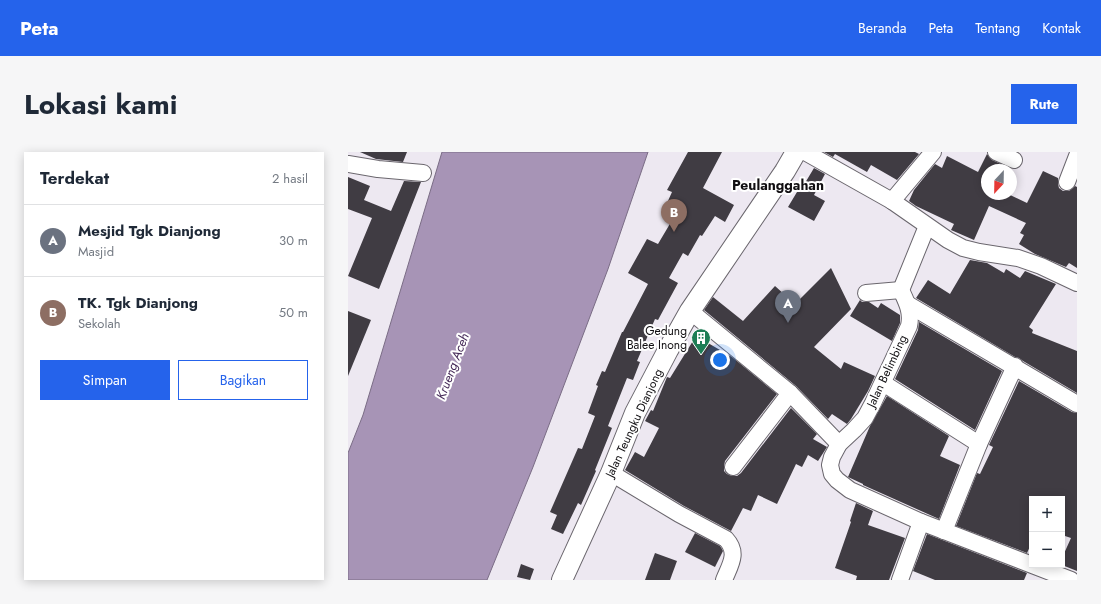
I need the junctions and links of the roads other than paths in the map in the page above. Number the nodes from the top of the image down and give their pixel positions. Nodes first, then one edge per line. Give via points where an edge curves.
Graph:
1 (796, 152) edge
2 (805, 152) edge
3 (933, 152) edge
4 (996, 152) edge
5 (1077, 156) edge
6 (1014, 160) dead end
7 (348, 164) edge
8 (423, 173) dead end
9 (1067, 182) dead end
10 (892, 201) junction
11 (927, 226) junction
12 (1077, 283) edge
13 (901, 290) junction
14 (866, 293) dead end
15 (909, 305) junction
16 (690, 311) junction
17 (1015, 366) junction
18 (883, 383) junction
19 (790, 393) junction
20 (1077, 404) edge
21 (839, 444) junction
22 (979, 444) junction
23 (733, 467) dead end
24 (611, 473) junction
25 (921, 522) junction
26 (944, 531) junction
27 (562, 580) edge
28 (724, 580) edge
29 (900, 580) edge
30 (1071, 580) edge

1 - 16 street, Jalan Teungku Dianjong
2 - 10 street
3 - 10 street
4 - 6 street
5 - 9 street
7 - 8 street
10 - 11 street
11 - 12 street via 963,248 1018,258
11 - 13 street
13 - 14 street
13 - 15 street, Jalan Belimbing
15 - 17 street
15 - 18 street, Jalan Belimbing via 909,326
16 - 19 street
16 - 24 street, Jalan Teungku Dianjong via 635,413
17 - 20 street
17 - 22 street
18 - 21 street, Jalan Belimbing via 865,418
18 - 22 street
19 - 21 street
19 - 23 street
21 - 25 street via 830,465 837,480 850,490
22 - 26 street
24 - 27 street, Jalan Teungku Dianjong
24 - 28 street via 726,539 731,544 733,557
25 - 26 street
25 - 29 street
26 - 30 street

